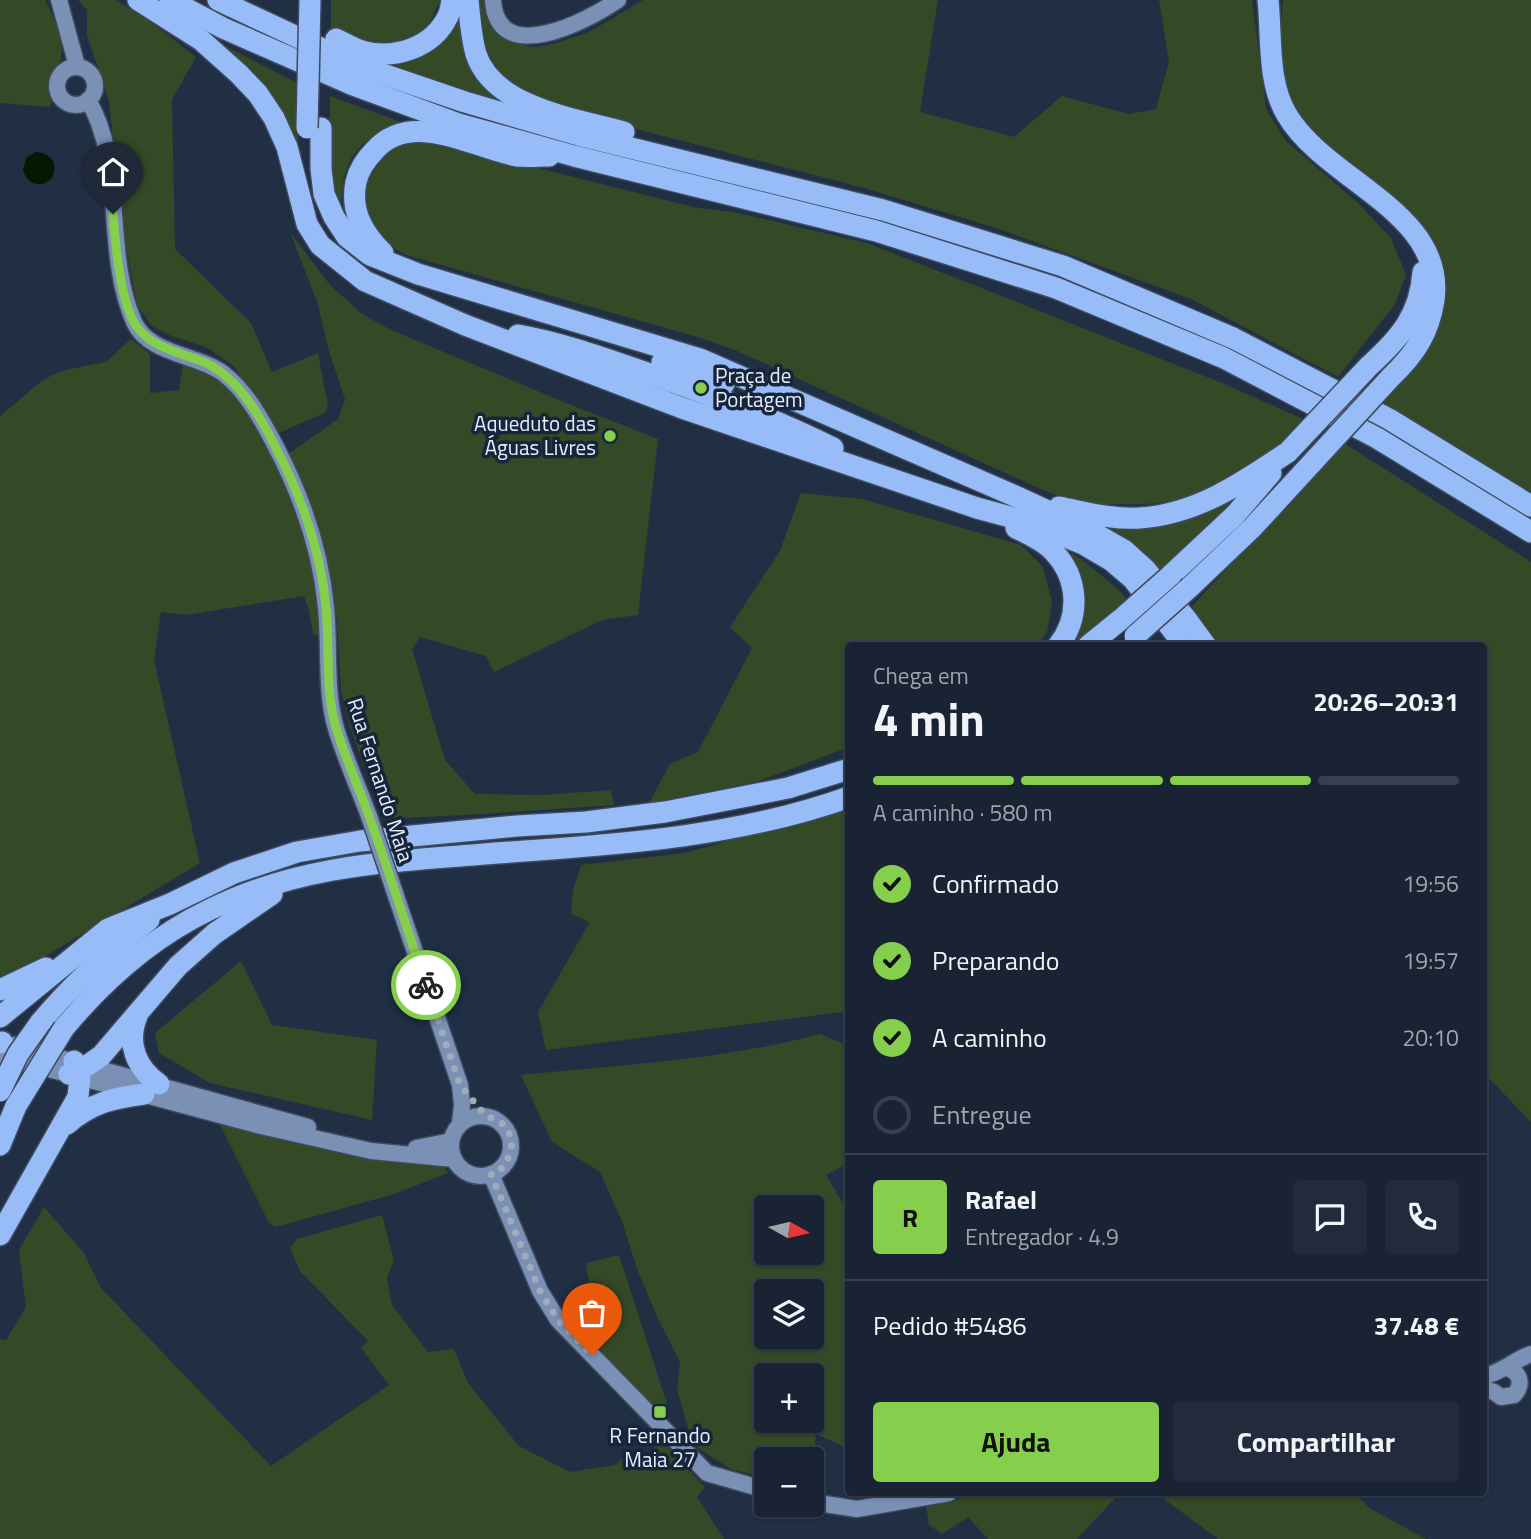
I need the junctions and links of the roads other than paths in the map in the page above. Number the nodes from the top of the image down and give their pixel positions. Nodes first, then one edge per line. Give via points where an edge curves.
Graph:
1 (59, 0) edge
2 (138, 0) edge
3 (170, 0) edge
4 (218, 0) edge
5 (310, 0) edge
6 (321, 0) edge
7 (452, 0) edge
8 (468, 0) edge
9 (493, 0) edge
10 (618, 0) edge
11 (1268, 0) edge
12 (1276, 0) edge
13 (241, 12) junction
14 (1272, 33) junction
15 (76, 66) junction
16 (88, 100) junction
17 (314, 128) junction
18 (574, 156) junction
19 (684, 159) junction
20 (1422, 242) junction
21 (342, 263) junction
22 (418, 274) junction
23 (1288, 452) junction
24 (1015, 496) junction
25 (1531, 506) edge
26 (976, 508) junction
27 (1531, 532) edge
28 (1125, 637) edge
29 (1060, 642) edge
30 (1104, 642) edge
31 (1182, 642) edge
32 (1203, 642) edge
33 (845, 770) edge
34 (845, 798) edge
35 (304, 875) junction
36 (170, 904) junction
37 (82, 948) junction
38 (0, 990) edge
39 (138, 1013) junction
40 (0, 1017) edge
41 (1, 1046) edge
42 (78, 1070) junction
43 (460, 1085) junction
44 (152, 1089) junction
45 (0, 1091) edge
46 (485, 1115) junction
47 (460, 1123) junction
48 (54, 1139) junction
49 (451, 1141) junction
50 (0, 1146) edge
51 (454, 1159) junction
52 (491, 1174) junction
53 (0, 1235) edge
54 (1531, 1357) edge
55 (1500, 1373) edge
56 (1489, 1390) edge
57 (754, 1487) edge
58 (932, 1496) edge
59 (824, 1504) edge

1 - 15 street
2 - 21 highway via 201,40 258,94 287,147 307,224 320,245
3 - 18 highway via 353,85 459,124
4 - 13 highway
5 - 17 highway, bridge
6 - 17 highway
7 - 13 highway via 448,17 430,39 390,54 362,51 299,23
8 - 19 highway via 477,57 492,79 515,98 624,132
9 - 10 street via 502,25 529,37 596,16
11 - 14 highway
12 - 14 highway
13 - 19 highway via 359,66 465,102
14 - 20 highway via 1274,78 1286,114 1313,148 1403,218
15 - 16 street via 89,71 95,82
15 - 16 street via 60,75 58,93 71,104
16 - 43 street, Rua Fernando Maia, bridge via 103,133 116,258 135,325 162,348 207,364 238,388 276,447 309,525 326,607 335,724
17 - 21 highway via 307,170 312,196
17 - 22 highway via 324,194 347,237 370,256
18 - 22 highway via 518,156 442,135 413,132 379,145 356,179 354,201 359,222 387,256
18 - 27 highway via 876,231 1056,288 1224,358 1377,438
19 - 25 highway via 883,210 1063,267 1233,338 1390,419
20 - 23 highway, bridge via 1422,293 1415,312 1390,347
20 - 28 highway, bridge via 1435,293 1432,317 1410,358 1252,528 1190,587
21 - 26 highway via 365,281 465,325 682,408
22 - 24 highway via 700,359
23 - 24 highway via 1213,499 1139,518 1096,515
23 - 28 highway, bridge via 1235,515 1171,575
24 - 32 highway via 1124,550 1145,569
26 - 29 highway via 1052,550 1068,571 1076,597 1071,626
26 - 31 highway via 1032,523 1112,561 1133,579
28 - 30 highway
33 - 36 highway via 788,788 665,812 360,841 297,852 234,873
34 - 35 highway via 795,815 709,832 365,863
35 - 39 highway via 214,934 178,966
35 - 50 highway, bridge via 210,909 122,968 64,1028 16,1106
36 - 37 highway via 108,929
36 - 45 highway, bridge via 67,990 18,1054
37 - 38 highway
37 - 40 highway
39 - 42 highway via 101,1056
39 - 44 highway via 132,1039
41 - 42 street
42 - 44 street
42 - 48 highway via 78,1097
43 - 46 street, Rua Fernando Maia
43 - 47 street, Rua Fernando Maia
44 - 48 highway via 97,1103
44 - 49 street via 360,1141 414,1148
44 - 51 street via 261,1126 371,1151
46 - 47 street
46 - 52 street via 503,1124 512,1143 507,1162
47 - 49 street
48 - 53 highway
49 - 51 street
51 - 52 street via 466,1172
52 - 57 street via 540,1291 558,1320 706,1473
54 - 55 street
55 - 56 street
55 - 56 street via 1520,1387 1514,1395 1501,1397
58 - 59 street via 857,1509

